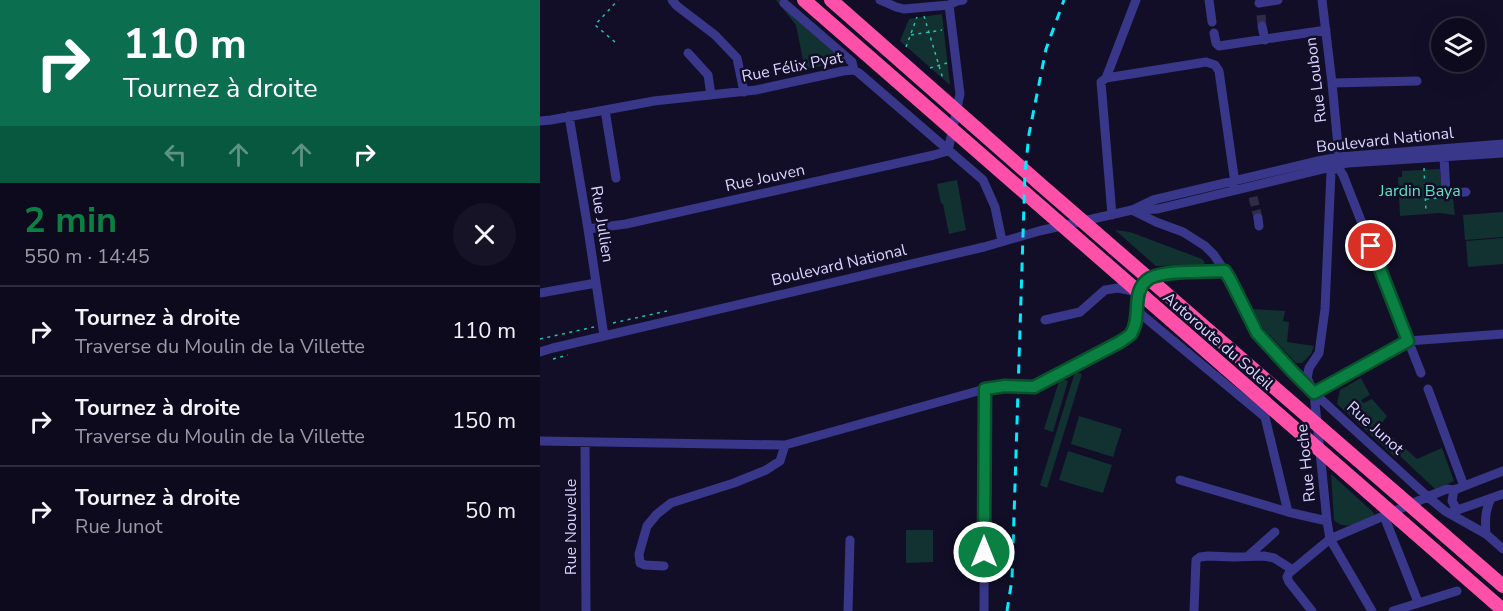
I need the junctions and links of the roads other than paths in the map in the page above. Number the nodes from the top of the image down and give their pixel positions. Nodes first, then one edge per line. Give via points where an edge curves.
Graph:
1 (672, 0) edge
2 (804, 0) edge
3 (831, 0) edge
4 (880, 0) edge
5 (963, 0) edge
6 (1136, 0) edge
7 (1209, 0) edge
8 (1278, 0) edge
9 (1322, 0) edge
10 (1258, 2) edge
11 (784, 3) dead end
12 (903, 4) edge
13 (949, 5) junction
14 (1261, 15) tunnel mouth
15 (1212, 22) dead end
16 (1262, 26) tunnel mouth
17 (1326, 30) junction
18 (1214, 33) dead end
19 (1265, 40) junction
20 (688, 53) dead end
21 (854, 70) junction
22 (1103, 80) junction
23 (1417, 81) dead end
24 (1332, 83) junction
25 (744, 92) junction
26 (711, 95) junction
27 (605, 110) junction
28 (569, 116) junction
29 (540, 121) edge
30 (1503, 144) edge
31 (948, 151) junction
32 (1503, 153) edge
33 (1444, 157) junction
34 (1338, 161) junction
35 (615, 178) dead end
36 (1236, 186) junction
37 (1250, 186) junction
38 (1466, 192) dead end
39 (1253, 197) tunnel mouth
40 (1132, 210) junction
41 (1112, 215) junction
42 (588, 229) junction
43 (1002, 242) junction
44 (1225, 271) junction
45 (596, 283) junction
46 (1138, 292) junction
47 (540, 293) edge
48 (1136, 310) junction
49 (1045, 320) dead end
50 (1503, 334) edge
51 (604, 336) junction
52 (1408, 341) junction
53 (540, 345) edge
54 (553, 348) junction
55 (540, 352) edge
56 (1420, 373) dead end
57 (985, 389) junction
58 (1428, 389) dead end
59 (1314, 393) junction
60 (540, 441) edge
61 (585, 442) junction
62 (785, 445) junction
63 (1503, 471) edge
64 (1180, 480) dead end
65 (1464, 486) junction
66 (1454, 490) junction
67 (1503, 494) edge
68 (1428, 497) junction
69 (1491, 498) junction
70 (1453, 511) junction
71 (1288, 512) junction
72 (1384, 516) junction
73 (1327, 521) junction
74 (1275, 532) dead end
75 (1486, 534) junction
76 (1330, 539) junction
77 (850, 540) dead end
78 (1503, 549) edge
79 (1248, 556) junction
80 (664, 566) dead end
81 (1293, 570) junction
82 (1503, 586) edge
83 (1457, 591) dead end
84 (1418, 602) junction
85 (1503, 610) edge
86 (586, 611) edge
87 (848, 611) edge
88 (984, 611) edge
89 (1194, 611) edge
90 (1312, 611) edge
91 (1372, 611) edge
92 (1393, 611) edge

1 - 25 street via 715,34 737,58
2 - 85 highway, Autoroute du Soleil
3 - 82 highway, Autoroute du Soleil
4 - 12 street via 896,7
5 - 13 street
6 - 22 street
7 - 15 street
8 - 10 street
9 - 17 street, Rue Loubon
10 - 14 street
11 - 21 street via 852,62
12 - 13 street
13 - 31 street via 960,94
16 - 19 street
17 - 19 street
17 - 24 street, Rue Loubon
18 - 19 street via 1219,46
20 - 26 street via 708,75
21 - 25 street, Rue Félix Pyat
21 - 31 street, Rue Félix Pyat
22 - 36 street via 1206,62 1215,65
22 - 41 street
23 - 24 street
24 - 34 street, Rue Loubon
25 - 26 street, Rue Félix Pyat
26 - 27 street, Rue Félix Pyat
27 - 28 street, Rue Félix Pyat
27 - 35 street
28 - 29 street, Rue Félix Pyat
28 - 42 street, Rue Jullien
30 - 34 street, Boulevard National
31 - 42 street, Rue Jouven via 626,224
31 - 43 street, Rue Félix Pyat via 983,180 995,207
32 - 33 street, Boulevard National
33 - 34 street, Boulevard National
33 - 38 street via 1446,193
34 - 36 street, Boulevard National
34 - 37 street, Boulevard National
34 - 52 street
34 - 59 street, Rue Hoche via 1331,172 1325,309 1319,353 1307,378
36 - 37 street, Boulevard National
36 - 40 street, Boulevard National via 1153,200
37 - 39 street
40 - 41 street, Boulevard National
40 - 44 street, Rue Junot via 1193,237
41 - 43 street, Boulevard National
42 - 45 street, Rue Jullien
43 - 51 street, Boulevard National
44 - 46 street via 1164,273 1149,279
44 - 59 street, Rue Junot via 1257,333
45 - 47 street
45 - 51 street, Rue Jullien
46 - 48 street
46 - 49 street via 1105,290 1080,312
48 - 57 street via 1136,323 1130,335 1034,387
48 - 71 street via 1265,417
50 - 52 street
51 - 54 street, Boulevard National
52 - 56 street
52 - 59 street
53 - 54 street, Boulevard National
54 - 55 street, Boulevard National
57 - 62 street
57 - 88 street
58 - 65 street
59 - 68 street, Rue Junot
59 - 73 street, Rue Hoche
60 - 61 street
61 - 62 street
61 - 86 street, Rue Nouvelle
62 - 80 street via 780,461 766,470 671,503 657,514 647,526 640,563
63 - 65 street
64 - 71 street
65 - 66 street
66 - 68 street
66 - 70 street
67 - 69 street
68 - 70 street, Rue Junot
68 - 72 street
69 - 70 street
69 - 75 street via 1485,515
70 - 75 street, Rue Junot
71 - 73 street
72 - 76 street
72 - 84 street
73 - 76 street, Rue Hoche
74 - 79 street
75 - 78 street, Rue Junot
76 - 81 street
76 - 91 street, Rue Hoche
77 - 87 street
79 - 81 street via 1274,558
79 - 89 street via 1208,556 1196,560
81 - 90 street via 1287,577 1289,582
83 - 84 street
84 - 92 street

